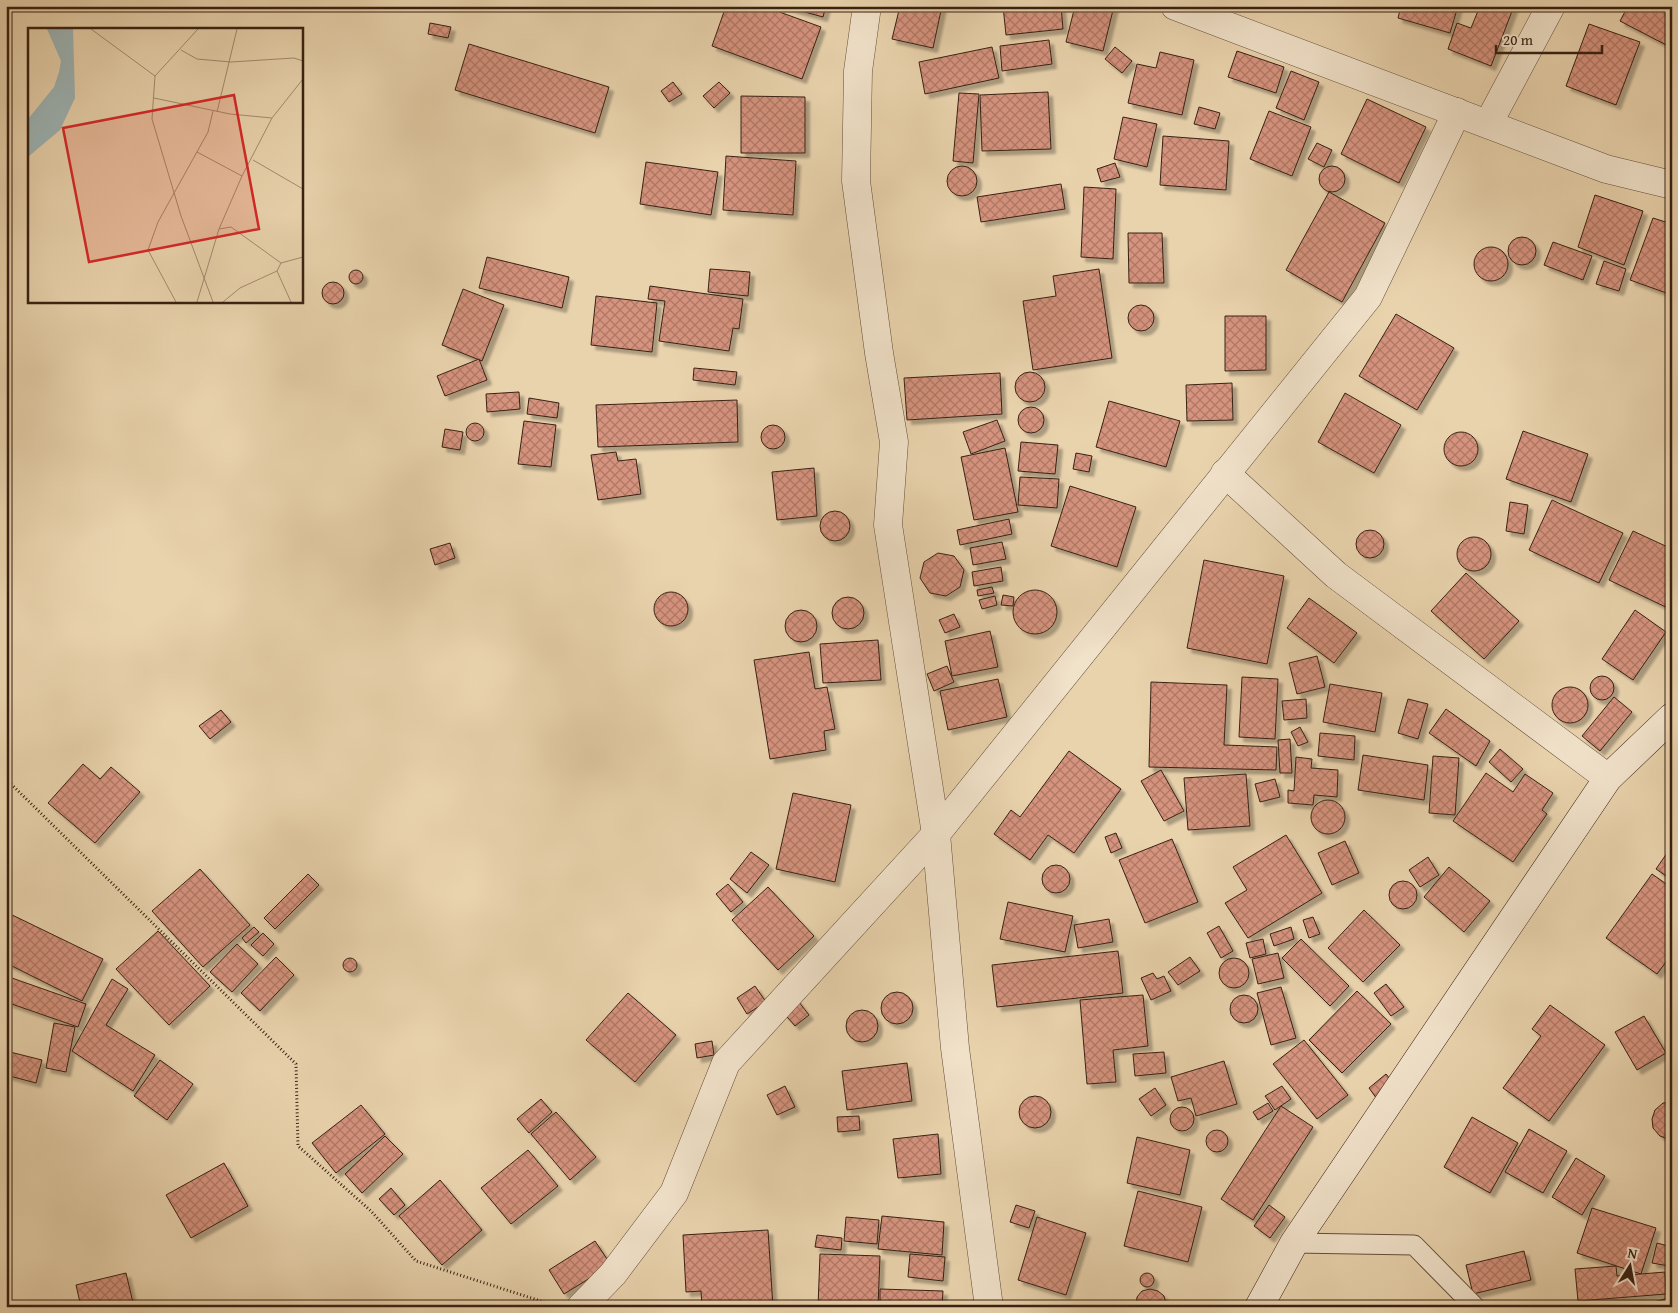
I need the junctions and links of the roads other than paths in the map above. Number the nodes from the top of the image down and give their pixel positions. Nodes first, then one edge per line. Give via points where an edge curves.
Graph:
1 (867, 6) edge
2 (1175, 6) edge
3 (1551, 6) edge
4 (1457, 112) junction
5 (1488, 124) junction
6 (1672, 185) edge
7 (1225, 473) junction
8 (1672, 717) edge
9 (1608, 778) junction
10 (936, 834) junction
11 (1294, 1243) junction
12 (581, 1307) edge
13 (989, 1307) edge
14 (1259, 1307) edge
15 (1475, 1307) edge

1 - 10 street via 858,71 856,181 894,442 888,524
2 - 4 street
3 - 5 street
4 - 5 street
4 - 7 street via 1368,296
5 - 6 street via 1606,169
7 - 9 street via 1336,574
7 - 10 street
8 - 9 street
9 - 11 street
10 - 12 street via 726,1063 674,1194 613,1274
10 - 13 street via 955,1048
11 - 14 street
11 - 15 lane via 1414,1245

